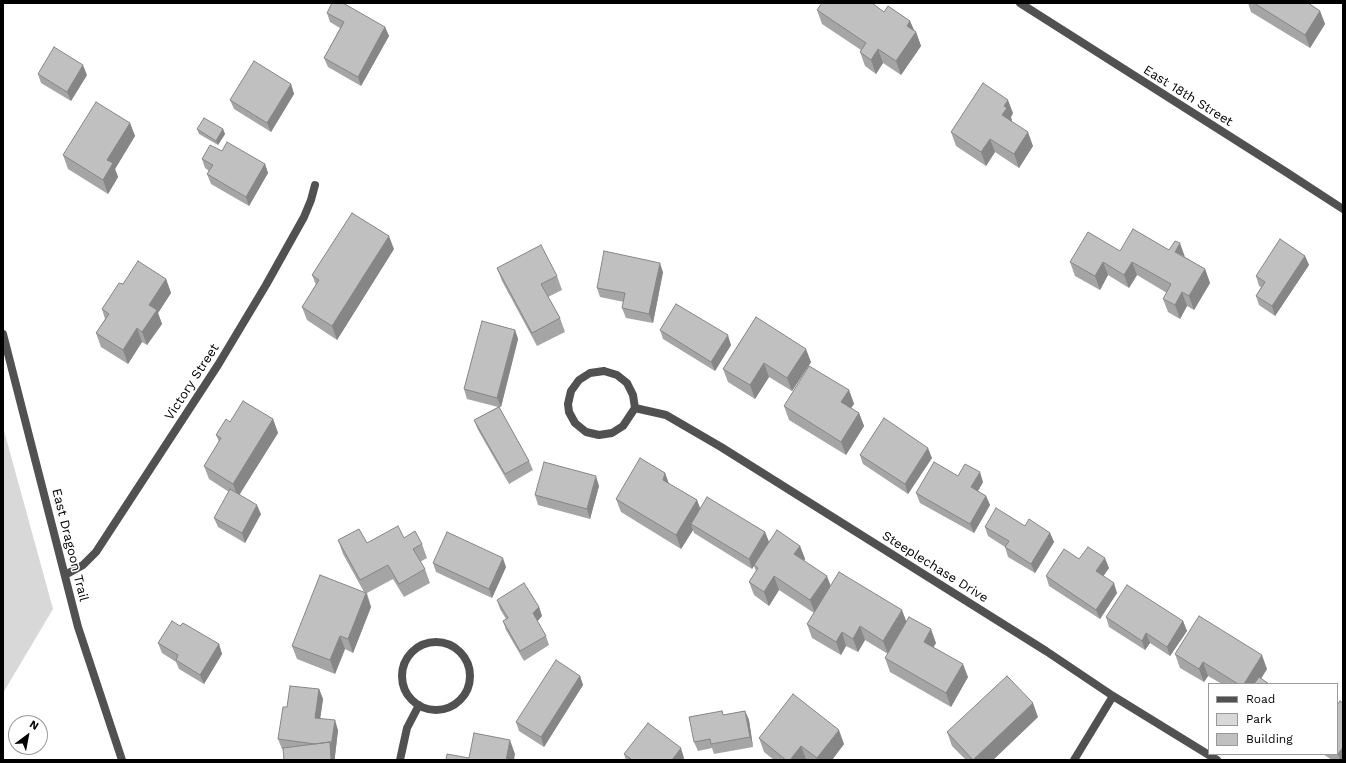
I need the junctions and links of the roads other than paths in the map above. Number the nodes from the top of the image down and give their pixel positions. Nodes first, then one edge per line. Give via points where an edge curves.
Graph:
1 (1020, 3) edge
2 (315, 185) dead end
3 (1343, 210) edge
4 (3, 334) edge
5 (635, 408) junction
6 (65, 575) junction
7 (1113, 696) junction
8 (419, 705) junction
9 (1208, 754) edge
10 (122, 760) edge
11 (400, 760) edge
12 (1074, 760) edge

1 - 3 street, East 18th Street
2 - 6 street, Victory Street via 304,217 218,365 96,552 83,565
4 - 6 street, East Dragoon Trail
5 - 5 street via 623,426 612,433 599,435 586,432 575,423 568,404 571,391 579,380 590,373 604,371 617,375 627,383 633,395
5 - 7 street, Steeplechase Drive via 666,415 721,446
6 - 10 street, East Dragoon Trail via 78,627
7 - 9 street, Steeplechase Drive
7 - 12 street
8 - 8 street via 439,710 452,706 463,697 469,685 470,672 466,659 448,644 435,642 422,645 411,652 404,664 402,677 406,690
8 - 11 street via 407,728

